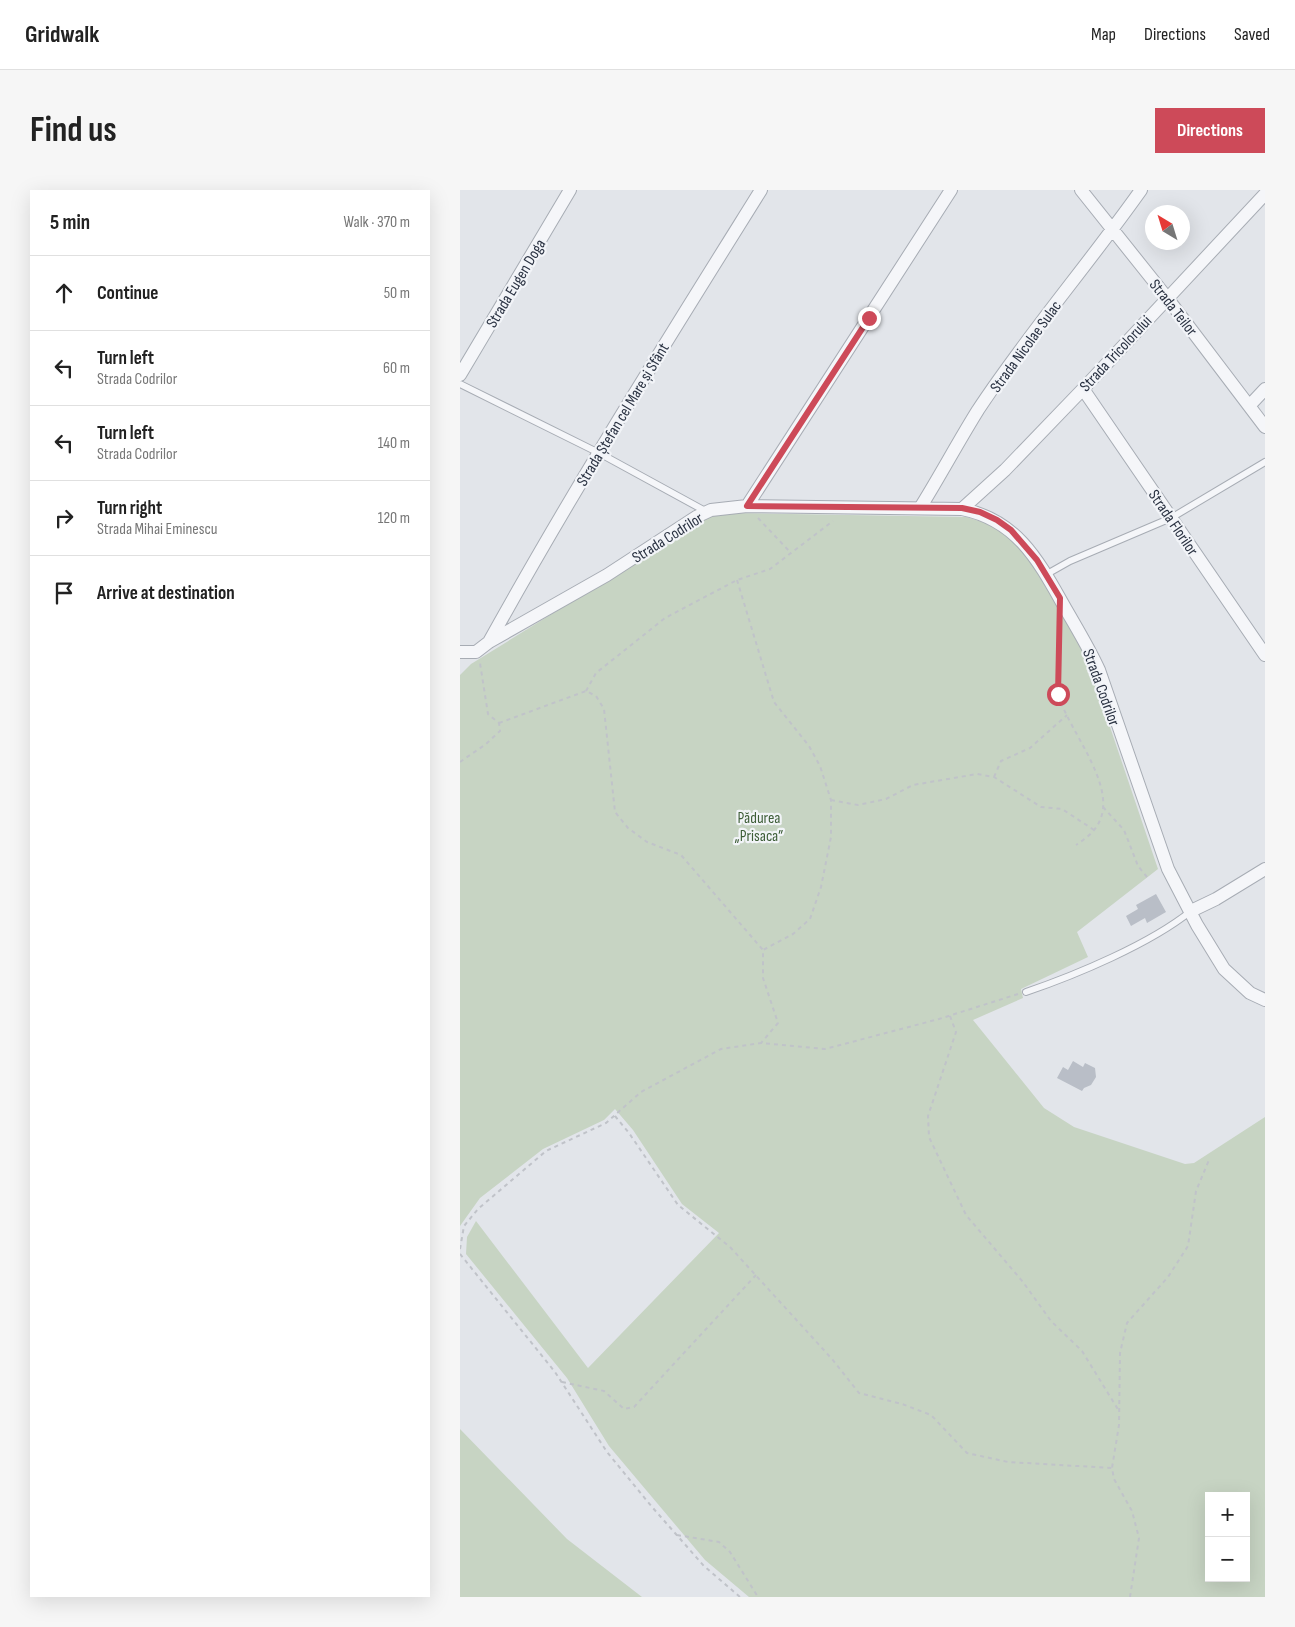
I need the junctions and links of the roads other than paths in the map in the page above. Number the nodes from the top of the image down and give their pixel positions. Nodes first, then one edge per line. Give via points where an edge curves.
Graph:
1 (570, 190) edge
2 (761, 190) edge
3 (951, 190) edge
4 (1081, 190) edge
5 (1141, 190) edge
6 (1265, 194) edge
7 (1113, 230) junction
8 (1168, 298) junction
9 (460, 375) edge
10 (460, 384) edge
11 (1083, 388) junction
12 (1265, 390) edge
13 (1250, 405) junction
14 (1265, 427) edge
15 (599, 453) junction
16 (1265, 462) edge
17 (747, 506) junction
18 (920, 508) junction
19 (962, 508) junction
20 (707, 512) junction
21 (1171, 518) junction
22 (1047, 574) junction
23 (489, 642) junction
24 (460, 652) edge
25 (1265, 655) edge
26 (1265, 869) edge
27 (1191, 911) junction
28 (1026, 992) road end
29 (1265, 1000) edge

1 - 9 street, Strada Eugen Doga
2 - 15 street, Strada Ștefan cel Mare și Sfânt
3 - 17 street
4 - 7 street, Strada Teilor
5 - 7 street, Strada Nicolae Sulac
6 - 8 street, Strada Tricolorului
7 - 8 street, Strada Teilor
7 - 18 street, Strada Nicolae Sulac via 978,410
8 - 11 street, Strada Tricolorului
8 - 13 street, Strada Teilor
10 - 15 lane
11 - 19 street, Strada Tricolorului via 999,476
11 - 21 street, Strada Florilor
12 - 13 street
13 - 14 street, Strada Teilor
15 - 20 lane
15 - 23 street, Strada Ștefan cel Mare și Sfânt via 538,552
16 - 21 lane
17 - 18 street, Strada Codrilor
17 - 20 street, Strada Codrilor
18 - 19 street, Strada Codrilor
19 - 22 street, Strada Codrilor via 980,512 1011,530
20 - 23 street, Strada Codrilor via 607,575
21 - 22 lane
21 - 25 street, Strada Florilor
22 - 27 street, Strada Codrilor via 1094,658 1168,869
23 - 24 street, Strada Codrilor via 476,652
26 - 27 street
27 - 28 lane via 1157,934
27 - 29 street, Strada Codrilor via 1230,976

